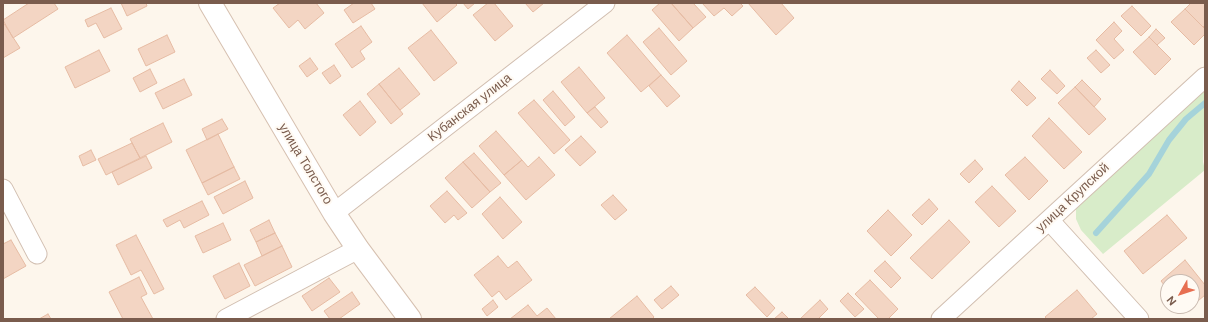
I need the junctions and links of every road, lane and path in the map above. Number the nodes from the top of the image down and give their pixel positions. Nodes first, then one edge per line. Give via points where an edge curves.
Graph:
1 (210, 3) edge
2 (605, 3) edge
3 (1205, 77) edge
4 (3, 190) edge
5 (334, 213) junction
6 (1049, 220) junction
7 (358, 249) junction
8 (36, 254) dead end
9 (226, 319) edge
10 (410, 319) edge
11 (941, 319) edge
12 (1139, 319) edge

1 - 5 main road, улица Толстого
2 - 5 street, Кубанская улица
3 - 6 street, улица Крупской
4 - 8 street
5 - 7 main road, улица Толстого
6 - 11 street, улица Крупской
6 - 12 street
7 - 9 street
7 - 10 main road, улица Толстого

